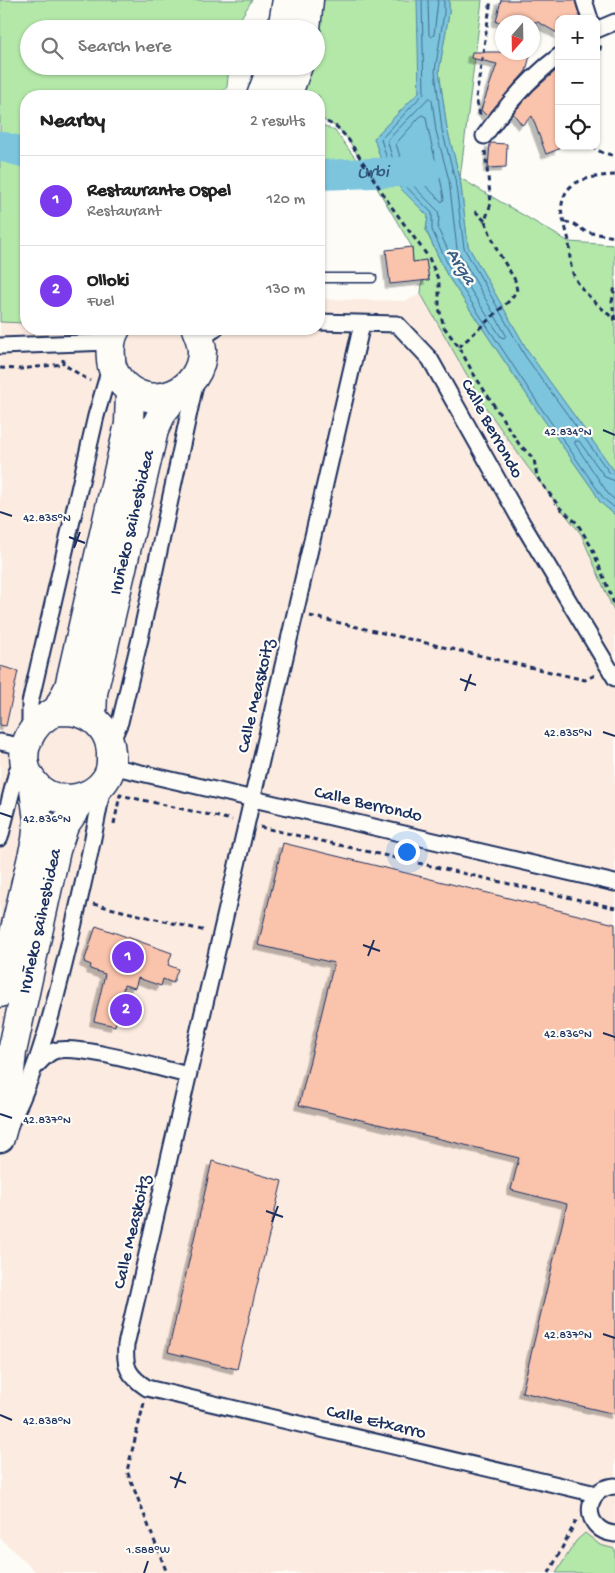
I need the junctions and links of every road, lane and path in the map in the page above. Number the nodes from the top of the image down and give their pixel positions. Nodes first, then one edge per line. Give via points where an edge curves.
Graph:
1 (287, 0) edge
2 (309, 0) edge
3 (492, 0) edge
4 (584, 0) edge
5 (589, 15) edge
6 (284, 20) edge
7 (307, 20) edge
8 (615, 22) edge
9 (600, 33) edge
10 (555, 59) edge
11 (269, 75) edge
12 (295, 75) edge
13 (263, 90) edge
14 (289, 90) edge
15 (325, 121) edge
16 (484, 136) junction
17 (598, 150) edge
18 (615, 156) edge
19 (615, 175) edge
20 (475, 211) dead end
21 (485, 221) junction
22 (565, 222) junction
23 (615, 238) edge
24 (325, 278) edge
25 (372, 278) dead end
26 (615, 286) edge
27 (615, 320) edge
28 (325, 322) edge
29 (362, 324) junction
30 (204, 335) edge
31 (63, 344) junction
32 (0, 346) edge
33 (459, 346) junction
34 (107, 355) edge
35 (63, 364) junction
36 (0, 368) edge
37 (198, 372) junction
38 (130, 390) junction
39 (178, 392) junction
40 (615, 606) edge
41 (295, 612) junction
42 (612, 673) edge
43 (57, 711) junction
44 (92, 718) junction
45 (22, 754) edge
46 (102, 772) junction
47 (253, 798) junction
48 (247, 824) junction
49 (113, 826) dead end
50 (0, 838) edge
51 (615, 883) edge
52 (98, 896) dead end
53 (80, 900) junction
54 (96, 904) junction
55 (615, 908) edge
56 (221, 935) junction
57 (0, 993) edge
58 (35, 1068) junction
59 (188, 1075) junction
60 (0, 1138) edge
61 (0, 1144) edge
62 (147, 1388) junction
63 (615, 1486) edge
64 (569, 1488) junction
65 (596, 1494) junction
66 (615, 1534) edge
67 (167, 1573) edge
68 (549, 1573) edge

1 - 6 highway
2 - 7 highway
3 - 16 path via 476,98
4 - 5 street
8 - 9 street
10 - 16 street via 507,105
11 - 13 highway
12 - 14 highway
15 - 33 path via 337,127 348,139 429,258 439,281 439,308 444,327
16 - 21 path via 491,203
17 - 18 path
19 - 22 path via 574,184 562,200
20 - 21 path
21 - 33 path via 518,291
22 - 23 path via 586,232
22 - 27 path via 571,269 576,280
24 - 25 lane
26 - 27 path via 612,302
28 - 29 street, Calle Berrondo
29 - 41 street, Calle Measkoitz
29 - 42 street, Calle Berrondo via 397,324 430,360
30 - 37 highway
31 - 32 street
31 - 34 street
31 - 35 path
33 - 40 path via 519,444 534,459 537,477 560,508 577,523 592,548
34 - 35 path
34 - 38 highway via 118,379
34 - 45 street via 30,703
35 - 36 path
37 - 39 highway, Iruñeko saihesbidea via 190,384
37 - 46 street via 140,639 120,722
38 - 39 highway via 145,397 162,398
38 - 43 highway, Iruñeko saihesbidea via 127,434 69,687
39 - 44 highway, Iruñeko saihesbidea via 163,411 154,430 93,693
41 - 42 path via 585,680
41 - 47 street, Calle Measkoitz
43 - 44 highway
43 - 45 highway via 39,722
44 - 46 highway via 104,729
45 - 46 highway via 47,794 65,800
45 - 50 street
45 - 57 highway via 38,820
46 - 47 street, Calle Berrondo
46 - 53 street via 96,831
46 - 60 highway, Iruñeko saihesbidea via 64,826 56,850 12,1052
47 - 48 street, Calle Measkoitz
47 - 51 street, Calle Berrondo
48 - 49 path via 120,795
48 - 55 path
48 - 56 street, Calle Measkoitz
52 - 54 path
53 - 54 path
53 - 58 street via 52,1015
54 - 56 path
56 - 59 street, Calle Measkoitz
58 - 59 street via 53,1051 78,1049
58 - 61 street
59 - 62 street, Calle Measkoitz via 126,1346 128,1371
62 - 64 street, Calle Etxarro
62 - 67 path via 127,1471
63 - 65 street
64 - 65 street, Calle Etxarro
64 - 68 path via 566,1503 577,1506 576,1519
65 - 66 street via 590,1509 591,1517 601,1530

